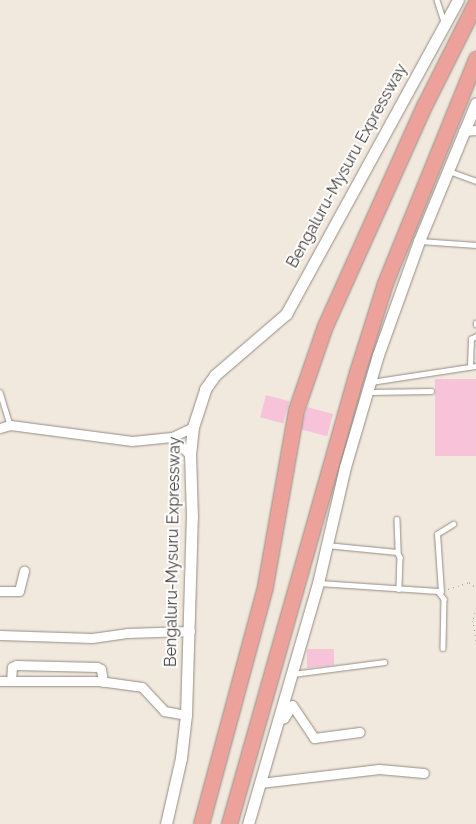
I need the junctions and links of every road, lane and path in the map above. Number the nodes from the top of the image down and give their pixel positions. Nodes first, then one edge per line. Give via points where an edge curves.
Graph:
1 (438, 0) edge
2 (458, 0) edge
3 (476, 2) edge
4 (445, 23) junction
5 (476, 59) edge
6 (476, 105) edge
7 (476, 130) edge
8 (463, 131) junction
9 (447, 170) junction
10 (476, 181) edge
11 (419, 241) junction
12 (476, 245) edge
13 (476, 336) edge
14 (476, 366) edge
15 (470, 367) junction
16 (369, 387) junction
17 (431, 391) dead end
18 (0, 392) edge
19 (10, 425) junction
20 (193, 426) junction
21 (0, 428) edge
22 (172, 437) junction
23 (190, 455) junction
24 (396, 519) dead end
25 (454, 524) dead end
26 (326, 545) junction
27 (398, 553) junction
28 (24, 571) dead end
29 (318, 583) junction
30 (476, 587) edge
31 (399, 589) junction
32 (0, 591) edge
33 (441, 592) junction
34 (476, 608) edge
35 (190, 630) junction
36 (0, 635) edge
37 (476, 642) edge
38 (443, 648) dead end
39 (384, 662) dead end
40 (291, 675) junction
41 (0, 681) edge
42 (11, 681) junction
43 (103, 682) junction
44 (186, 714) junction
45 (278, 720) junction
46 (360, 732) dead end
47 (424, 774) dead end
48 (260, 783) junction
49 (166, 824) edge
50 (201, 824) edge
51 (229, 824) edge
52 (248, 824) edge

1 - 4 lane
2 - 4 street, Bengaluru-Mysuru Expressway
3 - 50 highway via 425,104 325,326 296,410 264,586
4 - 20 street, Bengaluru-Mysuru Expressway via 286,314 215,375 205,390
5 - 51 highway via 377,310
6 - 8 street
7 - 8 street
8 - 9 street
9 - 10 lane
9 - 11 street
11 - 12 lane
11 - 16 street
13 - 15 lane via 471,339
14 - 15 lane
15 - 16 lane
16 - 17 lane
16 - 26 street
18 - 19 lane
19 - 21 street
19 - 22 street via 132,441
20 - 22 street
20 - 23 street, Bengaluru-Mysuru Expressway
22 - 23 street
23 - 35 street, Bengaluru-Mysuru Expressway
24 - 27 lane
25 - 33 lane via 437,534
26 - 27 lane
26 - 29 street
27 - 31 lane
28 - 32 street via 19,591
29 - 31 lane
29 - 40 street
30 - 33 path via 469,582
31 - 33 lane
33 - 38 lane via 444,599
34 - 37 path via 473,626
35 - 36 street via 92,638
35 - 44 street, Bengaluru-Mysuru Expressway
39 - 40 lane
40 - 45 street
41 - 42 street
42 - 43 street
42 - 43 street via 12,667 16,665 97,667 101,669
43 - 44 street via 142,687 164,712
44 - 49 street, Bengaluru-Mysuru Expressway via 182,758
45 - 46 street via 284,718 292,705 314,738
45 - 48 street
47 - 48 street via 379,769
48 - 52 street

